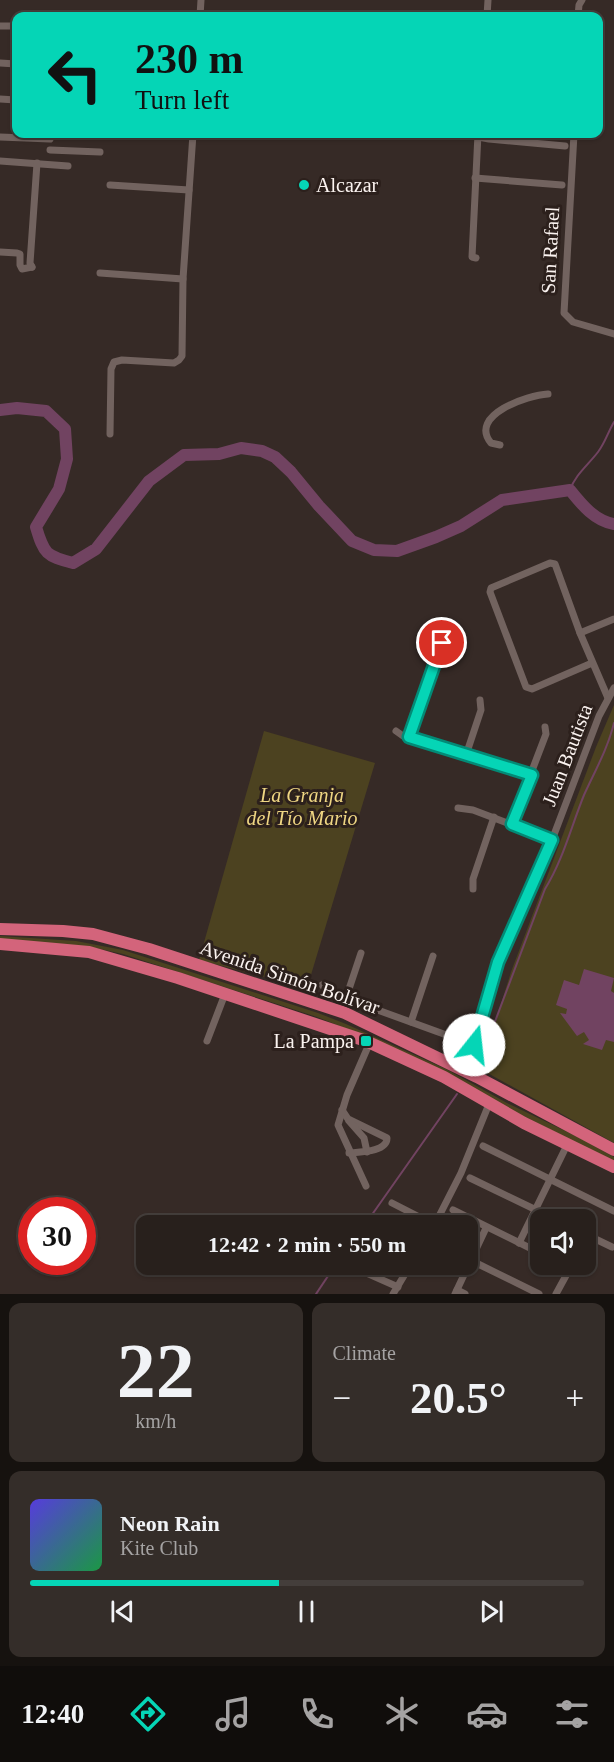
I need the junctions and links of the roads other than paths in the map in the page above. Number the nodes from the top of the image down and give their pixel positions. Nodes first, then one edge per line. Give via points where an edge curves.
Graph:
1 (50, 138) edge
2 (193, 138) edge
3 (478, 138) edge
4 (486, 138) edge
5 (574, 138) edge
6 (566, 146) dead end
7 (50, 150) junction
8 (100, 152) dead end
9 (0, 161) edge
10 (37, 164) junction
11 (46, 164) junction
12 (68, 166) dead end
13 (475, 178) junction
14 (110, 186) dead end
15 (562, 186) dead end
16 (189, 190) junction
17 (0, 252) edge
18 (474, 257) dead end
19 (100, 273) dead end
20 (183, 279) junction
21 (614, 334) edge
22 (548, 394) dead end
23 (110, 434) dead end
24 (500, 445) dead end
25 (614, 619) edge
26 (580, 633) junction
27 (430, 638) dead end
28 (592, 663) junction
29 (614, 688) edge
30 (608, 698) junction
31 (480, 700) dead end
32 (545, 727) dead end
33 (396, 731) dead end
34 (409, 737) junction
35 (466, 755) junction
36 (532, 775) junction
37 (458, 808) dead end
38 (494, 817) junction
39 (512, 824) junction
40 (552, 840) junction
41 (473, 889) dead end
42 (0, 929) edge
43 (0, 944) edge
44 (362, 953) dead end
45 (433, 956) dead end
46 (322, 985) dead end
47 (225, 994) junction
48 (346, 998) junction
49 (411, 1022) junction
50 (207, 1041) dead end
51 (369, 1042) junction
52 (474, 1045) junction
53 (463, 1070) junction
54 (489, 1104) junction
55 (342, 1110) junction
56 (348, 1119) junction
57 (568, 1143) junction
58 (483, 1146) dead end
59 (614, 1150) edge
60 (367, 1152) junction
61 (349, 1153) junction
62 (614, 1167) edge
63 (470, 1178) dead end
64 (549, 1180) junction
65 (366, 1186) dead end
66 (392, 1203) dead end
67 (536, 1209) joint
68 (453, 1210) dead end
69 (614, 1211) edge
70 (415, 1215) edge
71 (439, 1215) edge
72 (530, 1221) edge
73 (486, 1228) junction
74 (596, 1239) edge
75 (519, 1243) junction
76 (478, 1244) edge
77 (612, 1247) dead end
78 (530, 1248) edge
79 (478, 1263) edge
80 (367, 1275) edge
81 (404, 1275) edge
82 (463, 1275) edge
83 (566, 1275) edge
84 (395, 1291) edge
85 (456, 1292) edge
86 (465, 1294) edge
87 (538, 1294) edge
88 (556, 1294) edge

1 - 7 street
2 - 16 street
3 - 13 street
4 - 6 street
5 - 21 street, San Rafael via 563,308 573,322
7 - 8 street
7 - 11 street
9 - 10 street
10 - 11 street
10 - 17 street via 32,267 22,269 20,254
11 - 12 street
13 - 15 street
13 - 18 street
14 - 16 street
16 - 20 street
19 - 20 street
20 - 23 street via 182,356 174,363 114,362
22 - 24 street via 523,399 494,415 487,426 488,438
25 - 26 street
26 - 28 street
26 - 28 street via 555,564 490,588 526,687 532,689
27 - 34 street via 442,643
28 - 30 street
29 - 30 street, Juan Bautista
30 - 40 street, Juan Bautista
31 - 35 street via 481,710
32 - 36 street
33 - 34 street
34 - 35 street
35 - 36 street
36 - 39 street
37 - 38 street
38 - 39 street
38 - 41 street via 472,879
39 - 40 street
40 - 52 street, Juan Bautista via 498,962
42 - 53 highway, Avenida Simón Bolívar via 93,934 148,949 345,1013
43 - 47 highway, Avenida Simón Bolívar via 89,952
44 - 48 street
45 - 49 street
46 - 48 street via 328,992
47 - 50 street
47 - 51 highway, Avenida Simón Bolívar
48 - 49 street
49 - 52 street
51 - 54 highway, Avenida Simón Bolívar via 444,1077
51 - 55 street
52 - 53 street, Juan Bautista
53 - 59 highway, Avenida Simón Bolívar
54 - 57 highway, Avenida Simón Bolívar
54 - 71 street
55 - 56 street
55 - 61 street via 338,1125
56 - 60 street via 364,1138
56 - 60 street via 387,1138 386,1144
57 - 62 highway, Avenida Simón Bolívar
57 - 64 street
58 - 64 street
60 - 61 street
61 - 65 street
63 - 67 street
64 - 67 street
64 - 69 street
66 - 70 street
68 - 73 street
72 - 75 street
73 - 75 street
73 - 76 street
74 - 77 street
75 - 78 street
79 - 87 street
80 - 84 street
81 - 84 street
82 - 85 street
83 - 88 street
85 - 86 street

